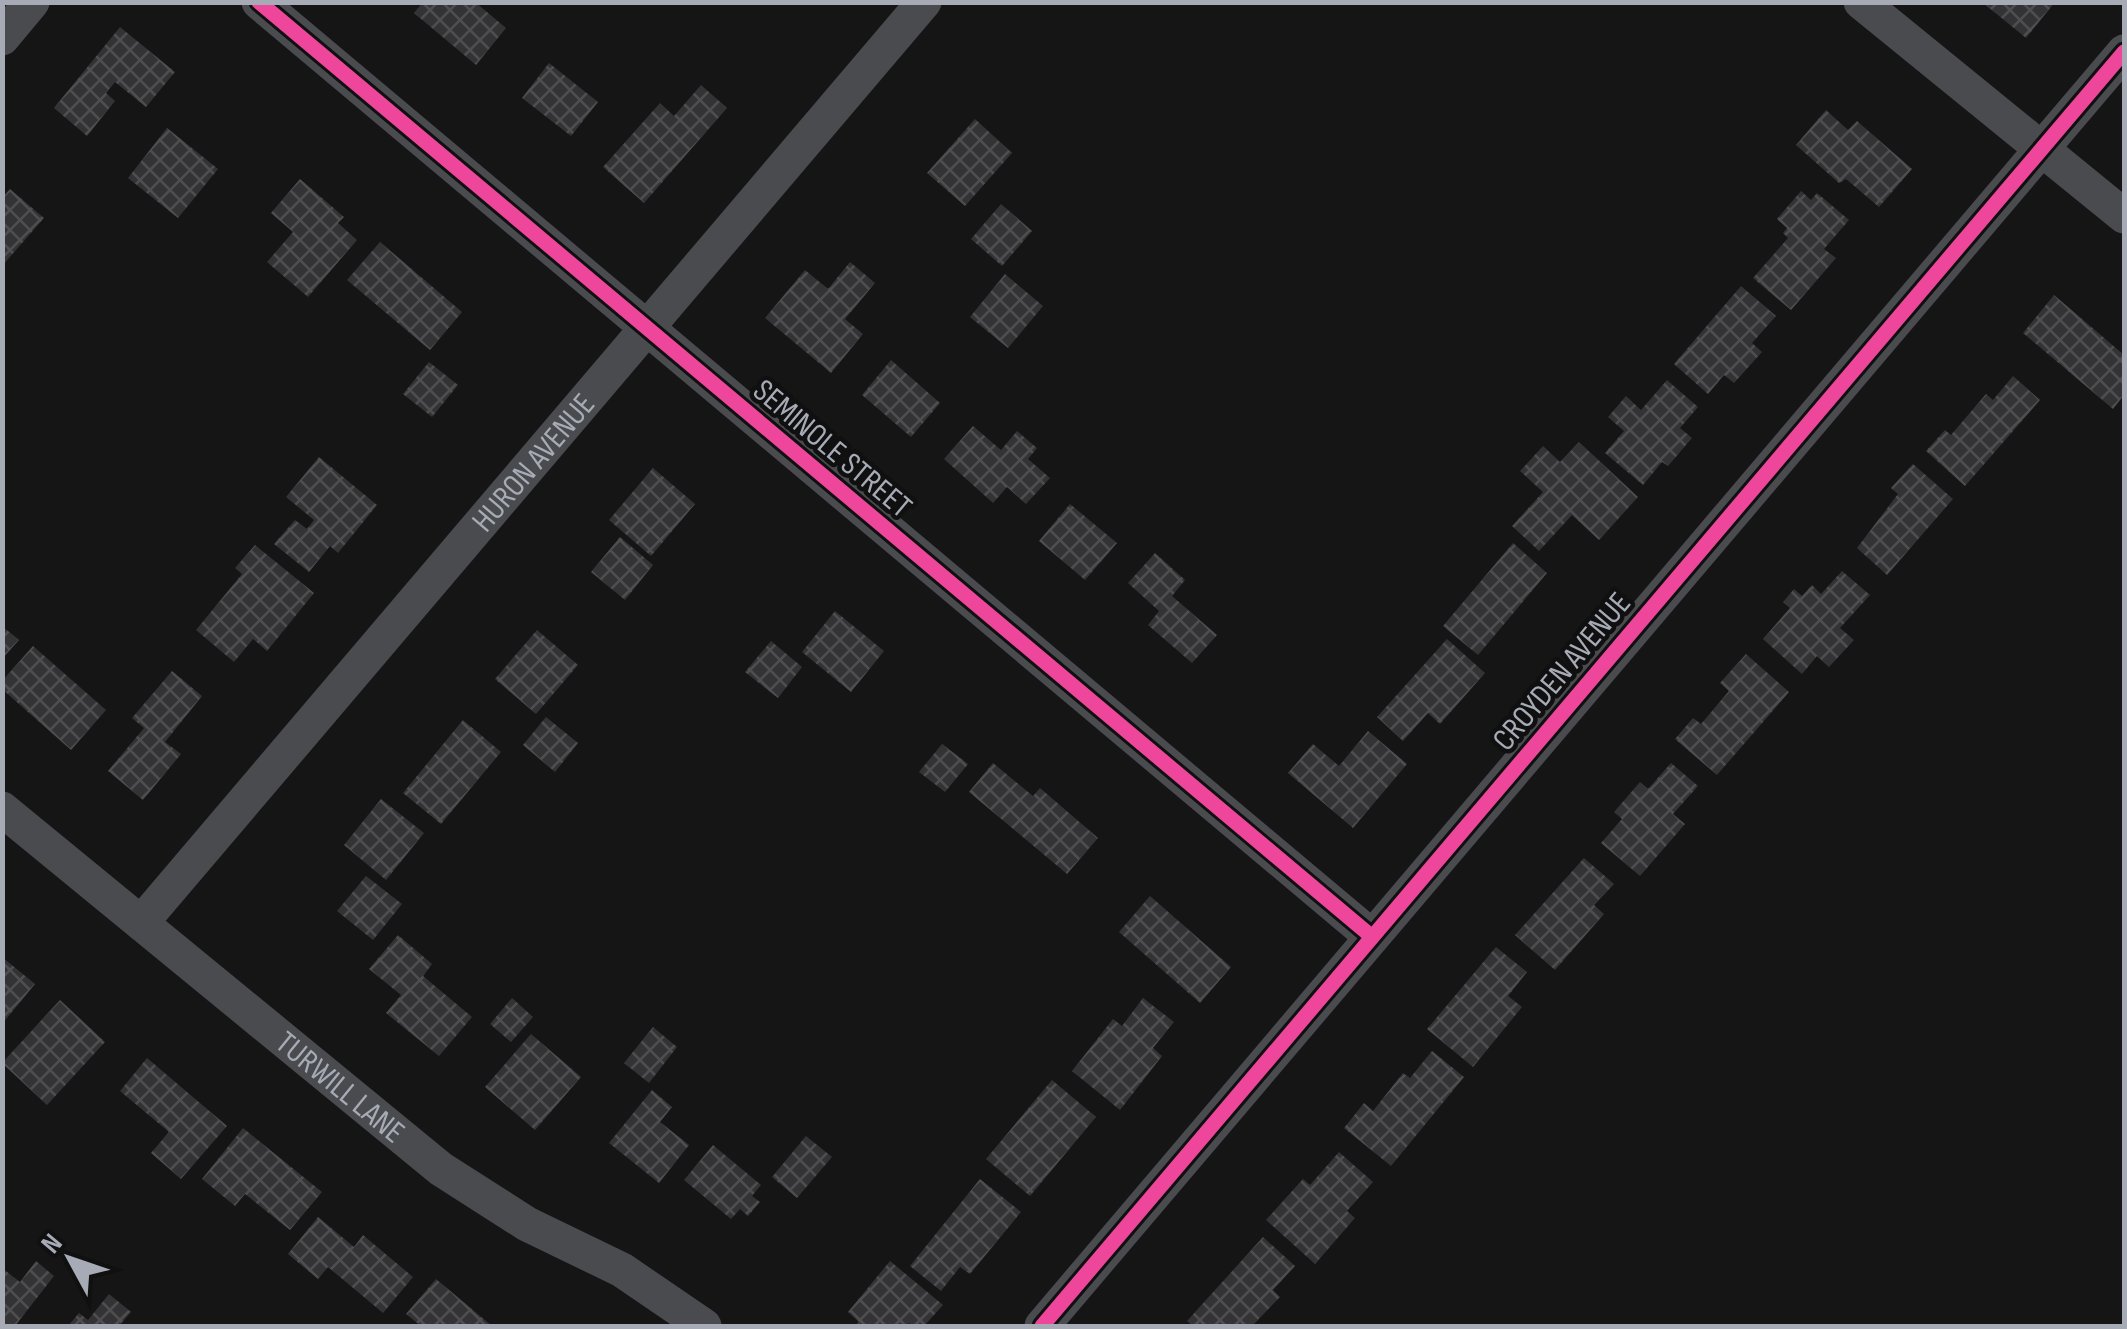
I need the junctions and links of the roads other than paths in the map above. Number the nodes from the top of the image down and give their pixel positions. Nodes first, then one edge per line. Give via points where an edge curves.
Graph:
1 (32, 2) edge
2 (259, 2) edge
3 (924, 2) edge
4 (1861, 2) edge
5 (2, 38) edge
6 (2124, 52) edge
7 (2040, 148) junction
8 (2124, 216) edge
9 (648, 328) junction
10 (2, 809) edge
11 (140, 923) junction
12 (1372, 936) junction
13 (704, 1326) edge
14 (1042, 1326) edge

1 - 5 street
2 - 9 street, SEMINOLE STREET
3 - 9 street, HURON AVENUE
4 - 7 street
6 - 7 street, CROYDEN AVENUE
7 - 8 street
7 - 12 street, CROYDEN AVENUE
9 - 11 street, HURON AVENUE
9 - 12 street, SEMINOLE STREET
10 - 11 street, TURWILL LANE
11 - 13 street, TURWILL LANE via 441,1169 526,1224 622,1270
12 - 14 street, CROYDEN AVENUE

